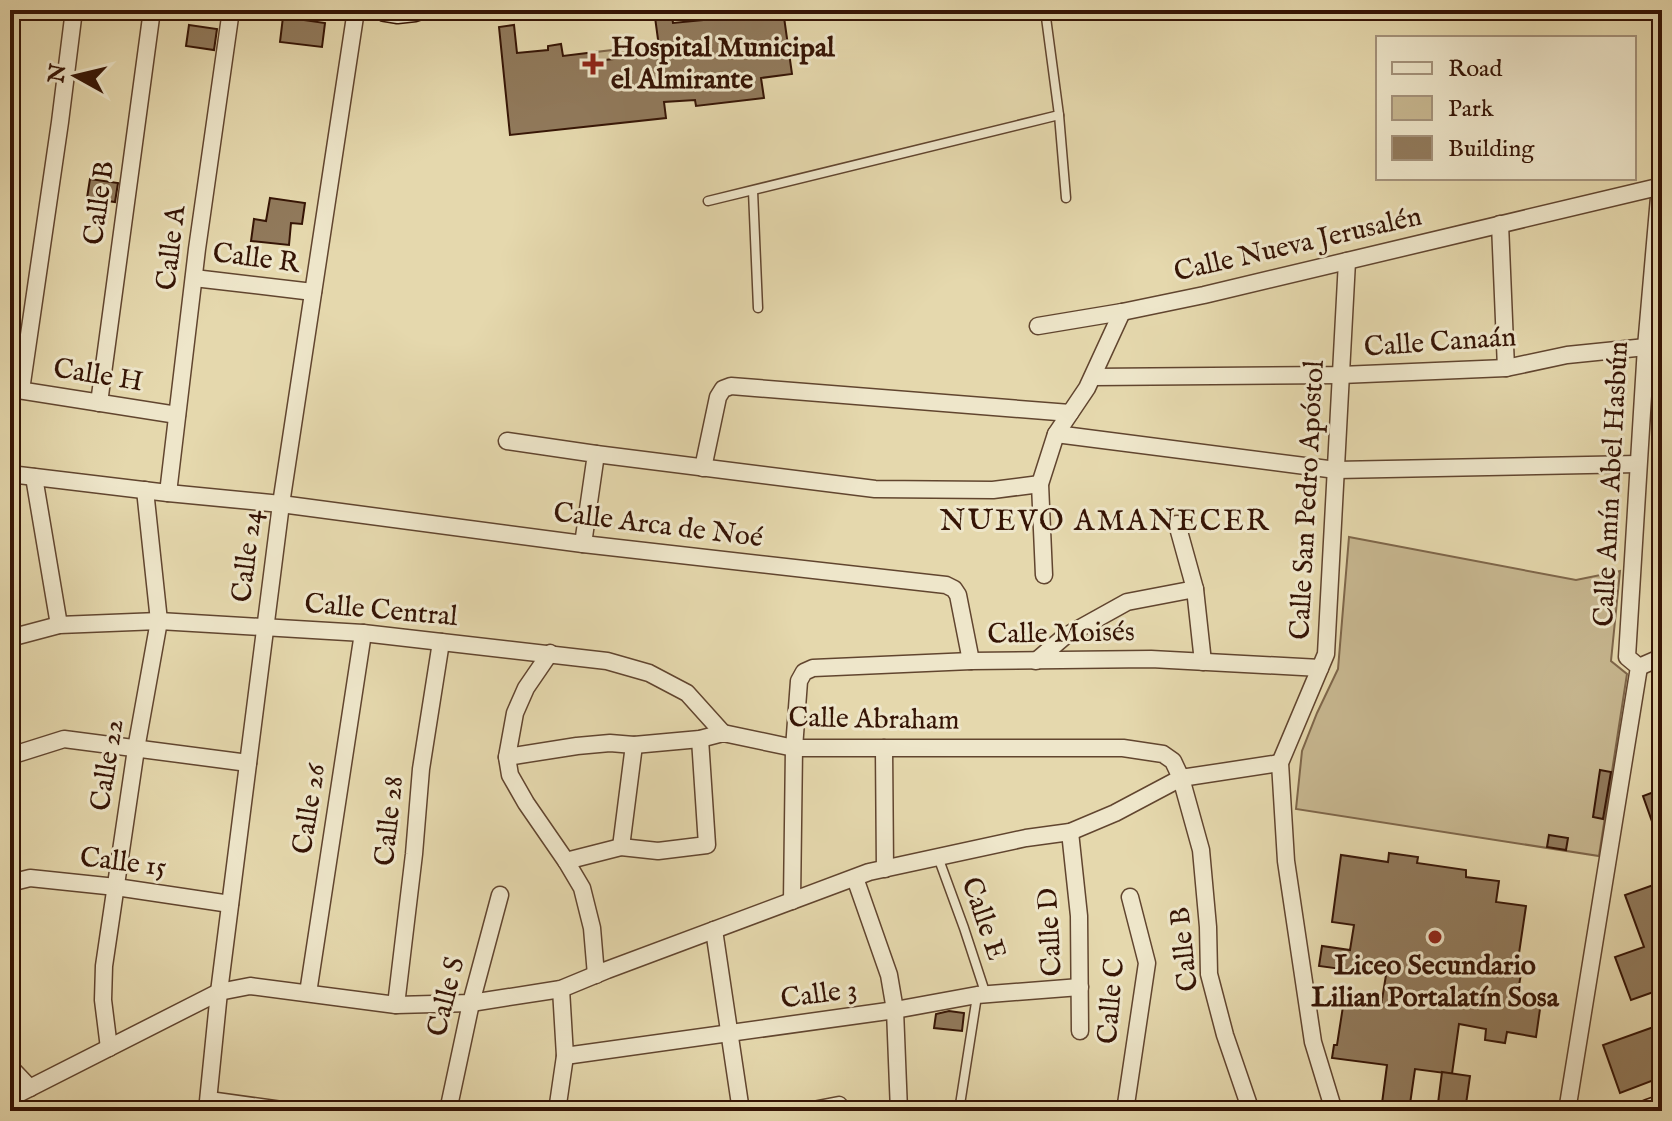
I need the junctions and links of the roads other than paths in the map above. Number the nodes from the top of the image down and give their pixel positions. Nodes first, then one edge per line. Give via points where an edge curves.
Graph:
1 (74, 10) edge
2 (152, 10) edge
3 (231, 10) edge
4 (356, 10) edge
5 (385, 10) edge
6 (415, 10) edge
7 (1045, 10) edge
8 (1059, 115) junction
9 (1661, 186) edge
10 (753, 191) junction
11 (1066, 198) dead end
12 (708, 201) dead end
13 (1500, 224) junction
14 (1347, 261) junction
15 (194, 278) junction
16 (313, 292) junction
17 (758, 308) dead end
18 (1122, 312) junction
19 (1038, 326) dead end
20 (1646, 347) junction
21 (1506, 368) junction
22 (1341, 375) junction
23 (1093, 377) junction
24 (15, 389) edge
25 (99, 403) junction
26 (1070, 413) junction
27 (177, 415) junction
28 (1056, 434) junction
29 (507, 441) dead end
30 (596, 454) junction
31 (1638, 464) junction
32 (703, 468) junction
33 (1336, 470) junction
34 (10, 474) edge
35 (34, 477) junction
36 (1040, 484) junction
37 (145, 490) junction
38 (168, 493) junction
39 (281, 504) junction
40 (1177, 524) dead end
41 (583, 544) junction
42 (1044, 575) dead end
43 (1195, 589) junction
44 (159, 621) junction
45 (59, 625) junction
46 (266, 627) junction
47 (363, 633) junction
48 (10, 638) edge
49 (441, 642) junction
50 (550, 653) junction
51 (1662, 657) edge
52 (971, 661) junction
53 (1036, 661) junction
54 (1203, 662) junction
55 (1639, 667) junction
56 (1320, 668) junction
57 (723, 733) junction
58 (700, 739) junction
59 (634, 745) junction
60 (794, 748) junction
61 (884, 748) junction
62 (136, 749) junction
63 (10, 756) edge
64 (507, 757) junction
65 (248, 763) junction
66 (1280, 763) junction
67 (1181, 778) junction
68 (1070, 832) junction
69 (621, 847) junction
70 (938, 857) junction
71 (566, 861) junction
72 (885, 869) junction
73 (855, 878) junction
74 (10, 883) edge
75 (116, 887) junction
76 (500, 895) dead end
77 (1130, 897) dead end
78 (792, 901) junction
79 (230, 904) junction
80 (714, 930) junction
81 (596, 975) junction
82 (1080, 987) junction
83 (561, 989) junction
84 (219, 992) junction
85 (308, 993) junction
86 (982, 995) junction
87 (471, 1003) junction
88 (396, 1005) junction
89 (895, 1010) junction
90 (1080, 1031) dead end
91 (730, 1034) junction
92 (109, 1048) junction
93 (565, 1056) junction
94 (10, 1067) edge
95 (30, 1088) junction
96 (10, 1098) edge
97 (839, 1105) dead end
98 (208, 1106) edge
99 (1662, 1106) edge
100 (289, 1111) edge
101 (448, 1111) edge
102 (557, 1111) edge
103 (741, 1111) edge
104 (808, 1111) edge
105 (899, 1111) edge
106 (959, 1111) edge
107 (1125, 1111) edge
108 (1251, 1111) edge
109 (1334, 1111) edge
110 (1567, 1111) edge
111 (1648, 1111) edge

1 - 24 street
2 - 25 street, Calle B
3 - 15 street, Calle A
4 - 16 street, Calle 24
5 - 6 main road
7 - 8 lane
8 - 10 lane
8 - 11 lane
9 - 13 street, Calle Nueva Jerusalén
9 - 20 street, Calle Amín Abel Hasbún
10 - 12 lane
10 - 17 lane
13 - 14 street, Calle Nueva Jerusalén
13 - 21 street
14 - 18 street, Calle Nueva Jerusalén
14 - 22 street, Calle San Pedro Apóstol
15 - 16 street, Calle R
15 - 27 street, Calle A
16 - 39 street, Calle 24
18 - 19 street, Calle Nueva Jerusalén
18 - 23 street
20 - 21 street, Calle Canaán
20 - 31 street, Calle Amín Abel Hasbún
21 - 22 street, Calle Canaán
22 - 23 street, Calle Canaán
22 - 33 street, Calle San Pedro Apóstol
23 - 26 street
24 - 25 street, Calle H
25 - 27 street, Calle H
26 - 28 street
26 - 32 street via 731,386 718,397
27 - 38 street, Calle A
28 - 33 street
28 - 36 street
29 - 30 street
30 - 32 street
30 - 41 street
31 - 33 street
31 - 55 street, Calle Amín Abel Hasbún via 1627,657
32 - 36 street via 875,489 993,490
33 - 56 street, Calle San Pedro Apóstol via 1326,654
34 - 35 street, Calle Arca de Noé
35 - 37 street, Calle Arca de Noé
35 - 45 street
36 - 42 street
37 - 38 street, Calle Arca de Noé
37 - 44 street, Calle 22
38 - 39 street, Calle Arca de Noé
39 - 41 street, Calle Arca de Noé
39 - 46 street, Calle 24
40 - 43 street
41 - 52 street, Calle Arca de Noé via 946,585 958,595
43 - 53 street via 1127,602 1064,637
43 - 54 street
44 - 45 street, Calle Central
44 - 46 street, Calle Central
44 - 62 street, Calle 22
45 - 48 street, Calle Central
46 - 47 street, Calle Central
46 - 65 street, Calle 24
47 - 49 street, Calle Central
47 - 85 street, Calle 26
49 - 50 street, Calle Central
49 - 88 street, Calle 28 via 421,769
50 - 57 street, Calle Central via 649,673 687,693
50 - 64 street via 515,713
51 - 55 street
52 - 53 street, Calle Moisés
52 - 60 street, Calle Moisés via 804,672
53 - 54 street, Calle Moisés
54 - 56 street, Calle Moisés
55 - 110 street, Calle Amín Abel Hasbún
56 - 66 street, Calle San Pedro Apóstol
57 - 58 street, Calle Abraham
57 - 60 street, Calle Abraham
58 - 59 street, Calle Abraham
58 - 69 street via 707,845 658,851
59 - 64 street, Calle Abraham via 577,746
59 - 69 street
60 - 61 street, Calle Abraham
60 - 78 street
61 - 67 street, Calle Abraham via 1144,750 1173,761
61 - 72 street
62 - 63 street via 64,739
62 - 65 street
62 - 75 street, Calle 22
64 - 71 street via 510,775
65 - 79 street, Calle 24
66 - 67 street
66 - 109 street, Calle San Pedro Apóstol via 1286,861 1313,1042
67 - 68 street
67 - 108 street, Calle B via 1201,850 1209,974
68 - 70 street
68 - 82 street, Calle D
69 - 71 street
70 - 72 street
70 - 86 lane, Calle E
71 - 81 street via 582,888
72 - 73 street
73 - 78 street
73 - 89 street via 889,975
74 - 75 street, Calle 15 via 30,878
75 - 79 street, Calle 15
75 - 92 street, Calle 22 via 104,966
76 - 87 street, Calle S
77 - 107 street, Calle C via 1147,963
78 - 80 street
79 - 84 street, Calle 24
80 - 81 street
80 - 91 street
81 - 83 street
82 - 86 street, Calle 3
82 - 90 street, Calle D
83 - 87 street
83 - 93 street
84 - 85 street via 250,986
84 - 92 street
84 - 98 street, Calle 24
85 - 88 street
86 - 89 street, Calle 3
86 - 106 lane, Calle E
87 - 88 street
87 - 101 street, Calle S
89 - 91 street, Calle 3
89 - 105 street
91 - 93 street, Calle 3
91 - 103 street
92 - 95 street
93 - 102 street
94 - 95 street
95 - 96 street
97 - 104 street
98 - 100 street
99 - 111 main road

